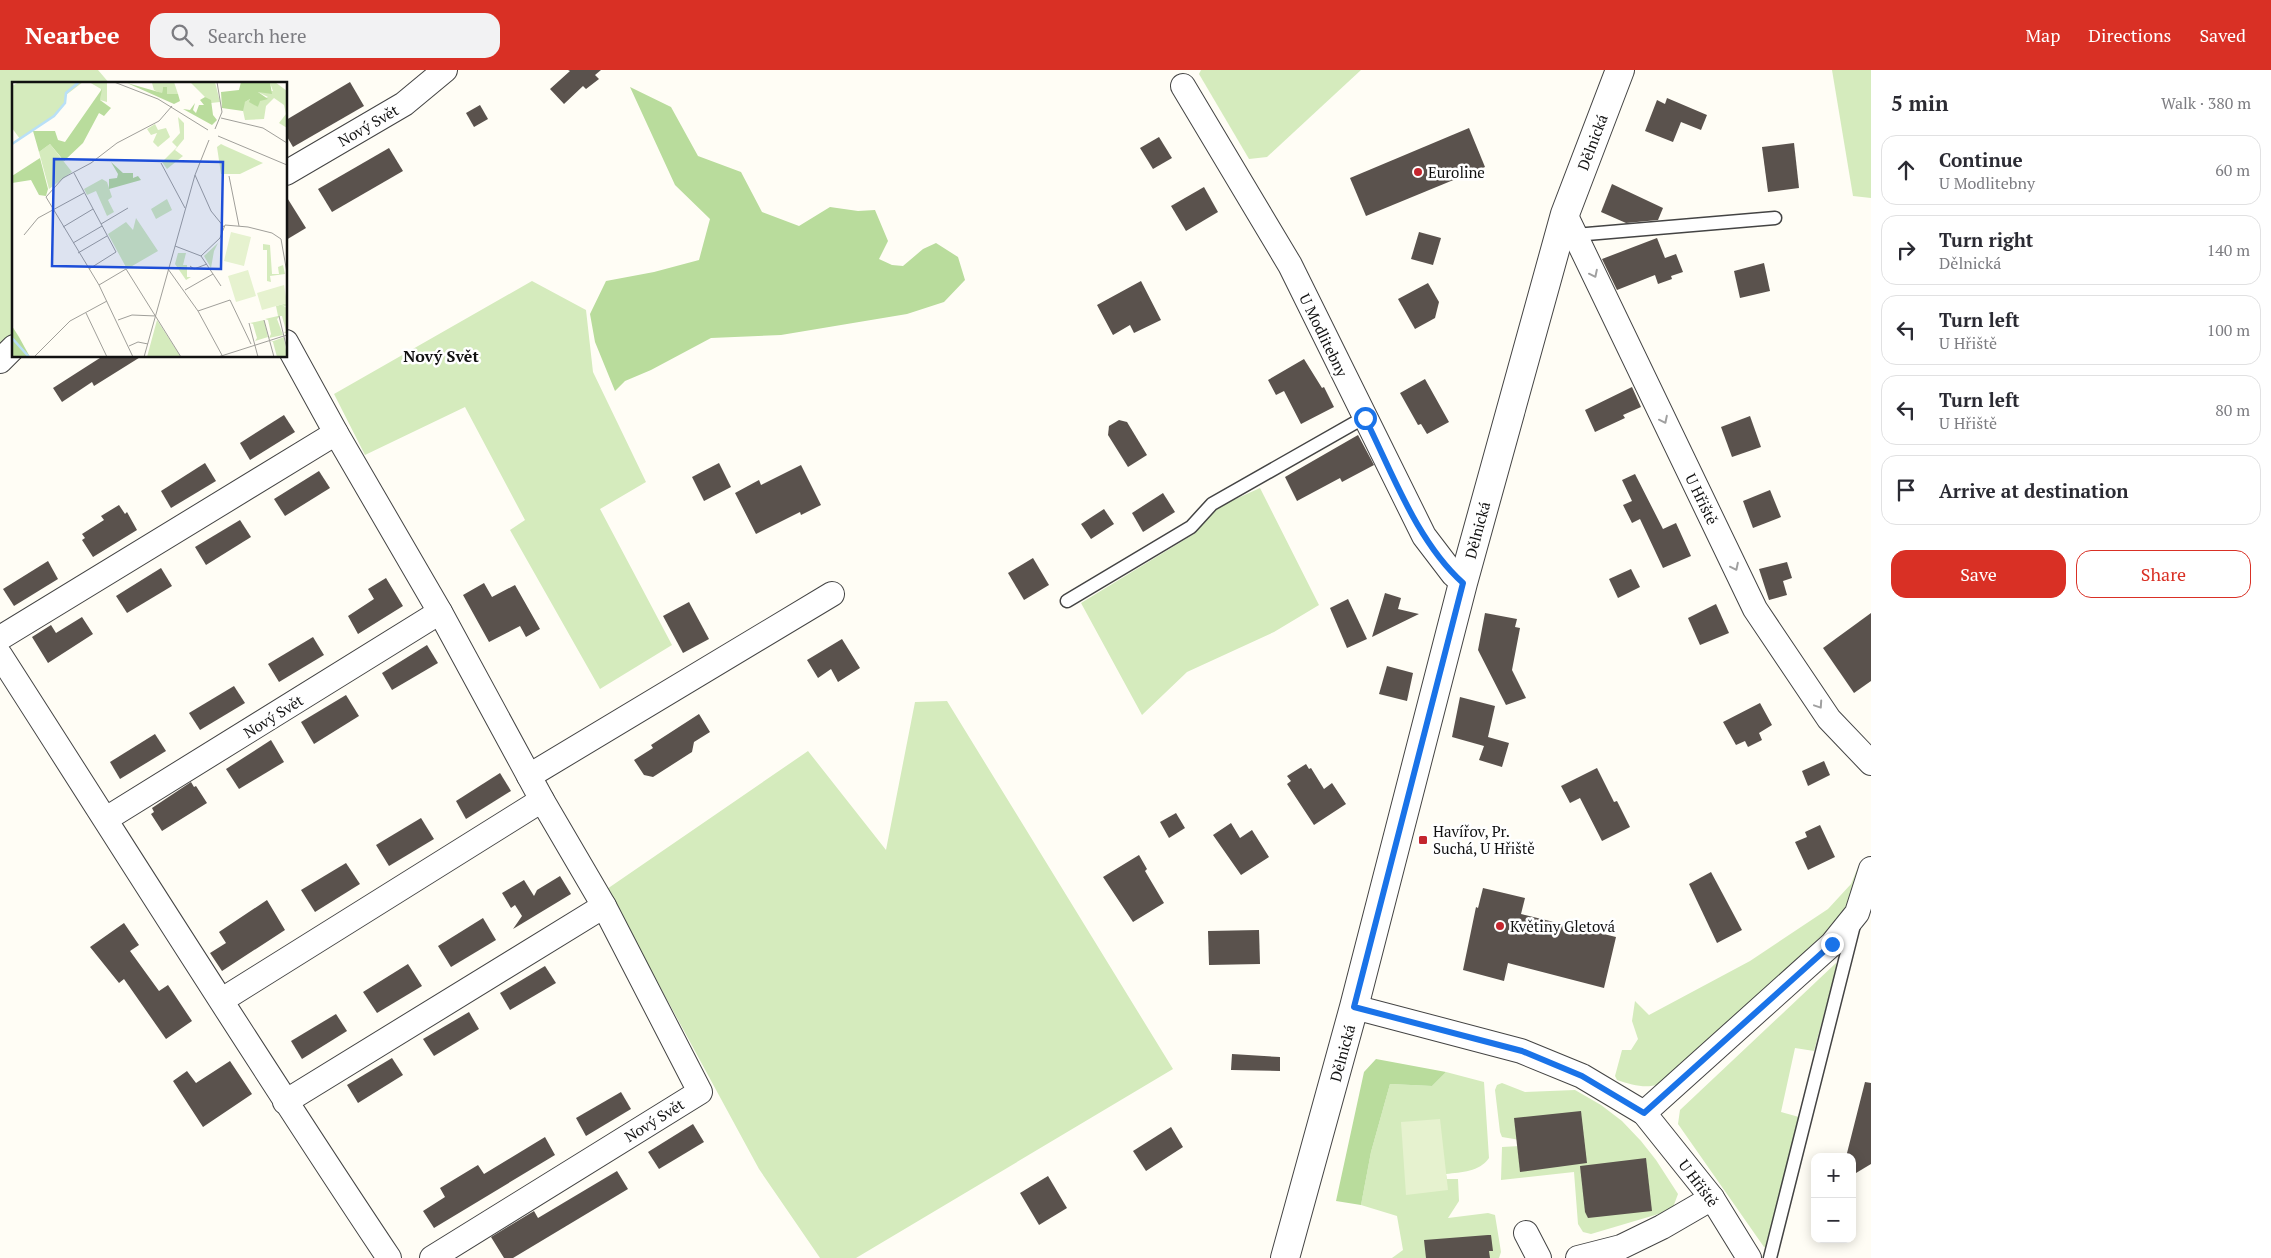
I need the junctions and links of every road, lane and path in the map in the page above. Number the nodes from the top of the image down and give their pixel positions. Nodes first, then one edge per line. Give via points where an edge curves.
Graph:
1 (446, 70) edge
2 (1620, 70) edge
3 (1183, 86) dead end
4 (288, 172) edge
5 (1775, 218) dead end
6 (1570, 225) junction
7 (288, 346) edge
8 (12, 350) edge
9 (0, 362) edge
10 (1365, 418) junction
11 (336, 433) junction
12 (1463, 583) junction
13 (832, 594) dead end
14 (1067, 601) dead end
15 (440, 612) junction
16 (0, 638) edge
17 (0, 655) edge
18 (1871, 763) edge
19 (529, 776) junction
20 (542, 800) junction
21 (106, 819) junction
22 (1871, 869) edge
23 (604, 906) junction
24 (1857, 913) junction
25 (222, 1000) junction
26 (1354, 1007) junction
27 (284, 1102) junction
28 (1644, 1113) junction
29 (1712, 1198) junction
30 (1526, 1233) dead end
31 (389, 1258) edge
32 (432, 1258) edge
33 (1286, 1258) edge
34 (1539, 1258) edge
35 (1578, 1258) edge
36 (1749, 1258) edge
37 (1770, 1258) edge

1 - 4 street, Nový Svět via 404,104
2 - 6 street, Dělnická
3 - 10 street, U Modlitebny via 1290,266
5 - 6 lane
6 - 12 street, Dělnická
6 -> 18 street, U Hřiště via 1755,610 1829,719
7 - 11 street, Nový Svět
8 - 9 street
10 - 12 street, U Modlitebny via 1424,536
10 - 14 lane via 1212,504 1191,527
11 - 15 street, Nový Svět
11 - 16 street
12 - 26 street, Dělnická
13 - 19 street
15 - 19 street, Nový Svět
15 - 21 street, Nový Svět
17 - 21 street
19 - 20 street, Nový Svět
20 - 23 street, Nový Svět
20 - 25 street
21 - 25 street
22 - 24 street
23 - 27 street
23 - 32 street, Nový Svět via 700,1092
24 - 28 street via 1832,944
24 - 37 lane
25 - 27 street
26 - 28 street, U Hřiště via 1522,1051 1582,1076
26 - 33 street, Dělnická
27 - 31 street
28 - 29 street, U Hřiště
29 - 35 street via 1622,1247
29 - 36 street, U Hřiště
30 - 34 street

